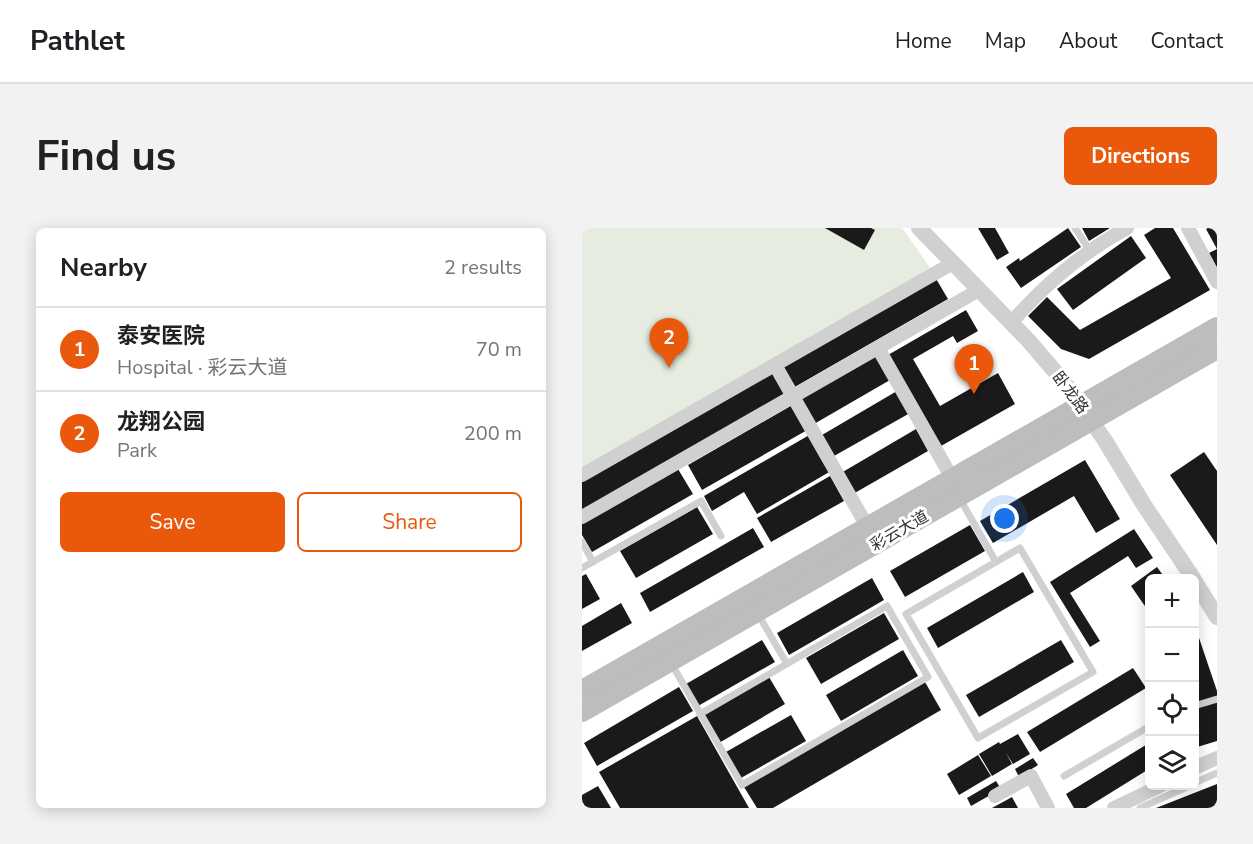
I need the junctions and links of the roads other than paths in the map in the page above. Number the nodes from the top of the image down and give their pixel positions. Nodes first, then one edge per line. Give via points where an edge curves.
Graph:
1 (919, 228) edge
2 (1075, 228) edge
3 (1127, 228) edge
4 (1188, 228) edge
5 (1090, 251) junction
6 (953, 263) junction
7 (1217, 282) edge
8 (979, 290) junction
9 (1011, 323) junction
10 (1217, 327) edge
11 (878, 348) junction
12 (1217, 349) edge
13 (775, 365) junction
14 (793, 397) junction
15 (1086, 412) junction
16 (582, 475) edge
17 (955, 487) junction
18 (582, 517) edge
19 (867, 526) junction
20 (721, 536) dead end
21 (582, 542) edge
22 (593, 562) junction
23 (996, 562) junction
24 (582, 568) edge
25 (1191, 574) edge
26 (1199, 587) edge
27 (757, 612) junction
28 (1217, 617) edge
29 (670, 662) junction
30 (787, 664) junction
31 (582, 690) edge
32 (1217, 699) edge
33 (1199, 704) edge
34 (582, 712) edge
35 (700, 714) junction
36 (1145, 728) edge
37 (1217, 758) edge
38 (1199, 766) edge
39 (1217, 773) edge
40 (1064, 776) dead end
41 (1199, 781) edge
42 (1152, 790) edge
43 (1180, 790) edge
44 (995, 796) dead end
45 (1048, 808) edge
46 (1114, 808) edge
47 (1140, 808) edge

1 - 6 street, 卧龙路
2 - 5 lane
3 - 5 street
4 - 7 street
5 - 9 street via 1048,285
6 - 8 street, 卧龙路
6 - 13 street
8 - 9 street, 卧龙路
8 - 11 street
9 - 15 street, 卧龙路 via 1048,362
10 - 15 main road, 彩云大道
11 - 14 street
11 - 17 street
12 - 15 main road, 彩云大道
13 - 14 street
13 - 16 street
14 - 18 street
14 - 19 street
15 - 17 main road, 彩云大道
15 - 25 street, 卧龙路
17 - 19 main road, 彩云大道
17 - 23 lane
17 - 27 main road, 彩云大道
19 - 31 main road, 彩云大道
20 - 22 lane via 701,501
21 - 22 lane
22 - 24 lane
23 - 23 lane via 906,614 978,738 1093,672 1020,548
26 - 28 street, 卧龙路
27 - 29 main road, 彩云大道
27 - 30 lane
29 - 34 main road, 彩云大道
29 - 35 lane
30 - 35 lane
30 - 35 lane via 887,606 928,677 742,785
32 - 33 lane
36 - 40 lane
37 - 38 street
39 - 41 lane
42 - 46 street
43 - 47 lane
44 - 45 street via 1031,776

